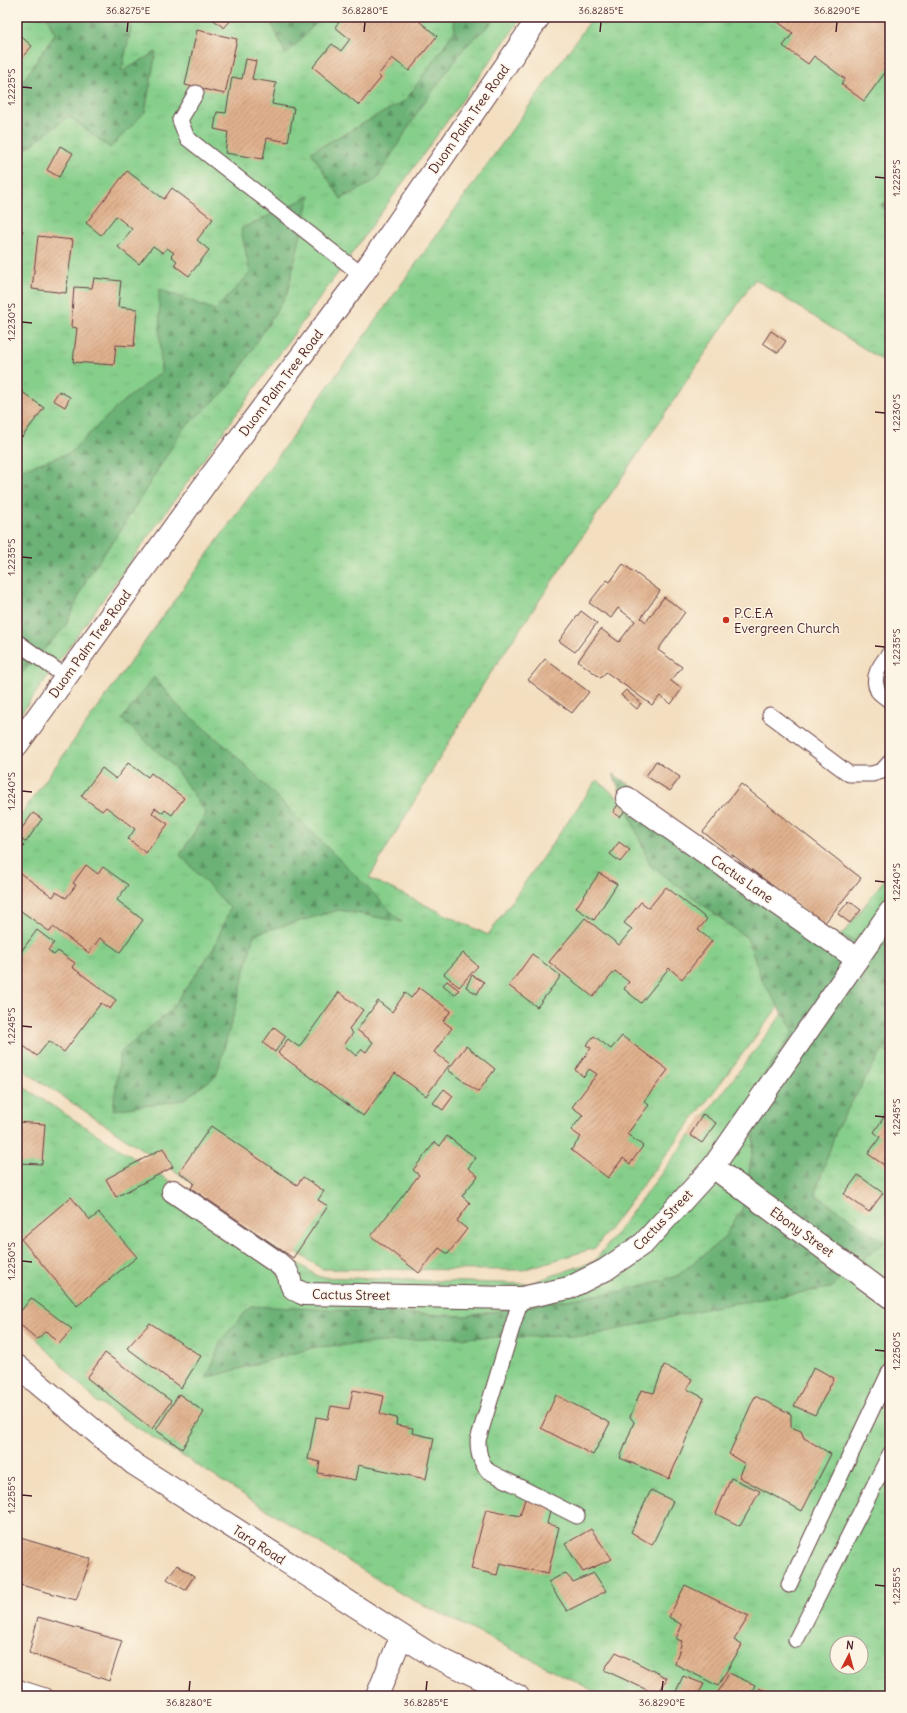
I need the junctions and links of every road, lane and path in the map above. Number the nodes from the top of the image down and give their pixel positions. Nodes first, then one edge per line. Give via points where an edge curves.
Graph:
1 (540, 17) edge
2 (196, 93) dead end
3 (362, 275) junction
4 (17, 642) edge
5 (890, 653) edge
6 (66, 677) junction
7 (890, 701) edge
8 (770, 715) dead end
9 (17, 745) edge
10 (890, 762) edge
11 (627, 798) dead end
12 (890, 912) edge
13 (857, 959) junction
14 (713, 1167) junction
15 (173, 1191) dead end
16 (890, 1297) edge
17 (521, 1298) junction
18 (17, 1366) edge
19 (890, 1371) edge
20 (890, 1454) edge
21 (577, 1516) dead end
22 (789, 1585) dead end
23 (401, 1637) junction
24 (796, 1640) dead end
25 (17, 1687) edge
26 (45, 1696) edge
27 (377, 1696) edge
28 (518, 1696) edge

1 - 3 street, Duom Palm Tree Road
2 - 3 lane via 180,120 187,138
3 - 6 street, Duom Palm Tree Road via 211,476
4 - 6 lane
5 - 7 lane via 878,669 876,680 878,691
6 - 9 street, Duom Palm Tree Road
8 - 10 lane via 849,774 872,774 882,771
11 - 13 street, Cactus Lane
12 - 13 street, Cactus Street
13 - 14 street, Cactus Street
14 - 16 street, Ebony Street
14 - 17 street, Cactus Street via 644,1242 605,1270 570,1288
15 - 17 street, Cactus Street via 278,1263 288,1274 293,1289 304,1294
17 - 21 lane via 478,1440 478,1454 488,1471
18 - 23 street, Tara Road via 134,1464
19 - 22 lane
20 - 24 lane
23 - 27 street
23 - 28 street, Tara Road via 430,1654
25 - 26 lane

